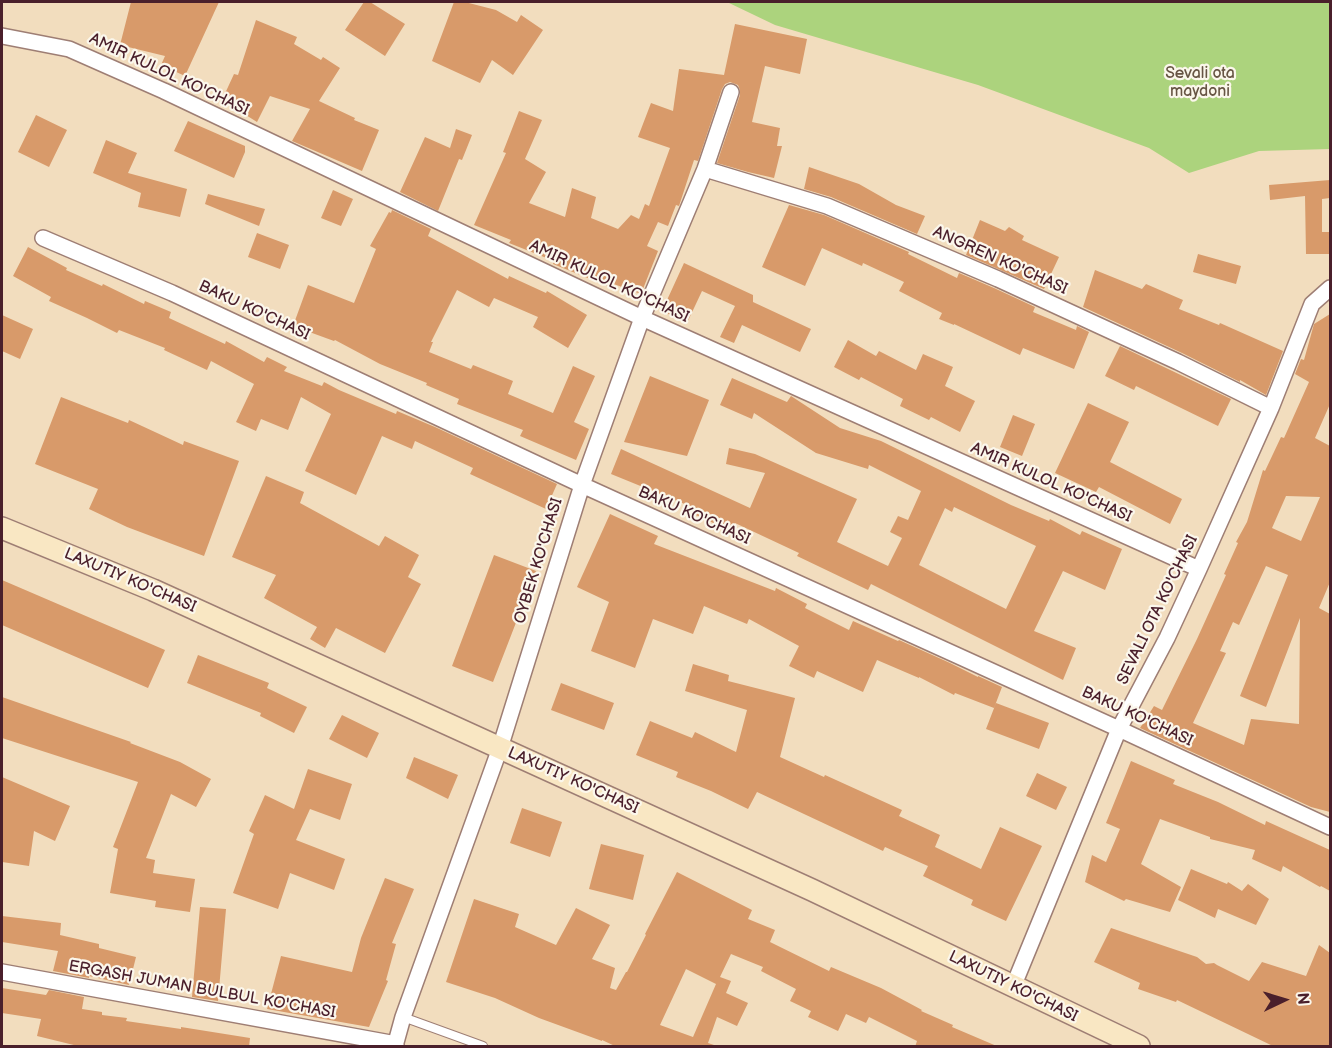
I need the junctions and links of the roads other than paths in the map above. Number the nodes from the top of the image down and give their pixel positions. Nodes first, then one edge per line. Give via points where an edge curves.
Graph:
1 (2, 36) edge
2 (731, 92) dead end
3 (705, 170) junction
4 (43, 238) dead end
5 (1330, 288) edge
6 (642, 318) junction
7 (1271, 408) junction
8 (582, 485) junction
9 (2, 528) edge
10 (1199, 569) junction
11 (1119, 729) junction
12 (500, 748) junction
13 (1330, 827) edge
14 (2, 972) edge
15 (1013, 987) junction
16 (403, 1017) junction
17 (395, 1045) edge
18 (483, 1047) edge
19 (1139, 1047) edge

1 - 6 street, AMIR KULOL KO'CHASI via 69,48
2 - 3 street, OYBEK KO'CHASI
3 - 6 street, OYBEK KO'CHASI
3 - 7 street, ANGREN KO'CHASI via 827,206 998,279
4 - 8 street, BAKU KO'CHASI via 172,293
5 - 7 street, SEVALI OTA KO'CHASI via 1312,304
6 - 8 street, OYBEK KO'CHASI
6 - 10 street, AMIR KULOL KO'CHASI
7 - 10 street, SEVALI OTA KO'CHASI
8 - 11 street, BAKU KO'CHASI
8 - 12 street, OYBEK KO'CHASI
9 - 12 street, LAXUTIY KO'CHASI via 153,590
10 - 11 street, SEVALI OTA KO'CHASI
11 - 13 street, BAKU KO'CHASI
11 - 15 street, SEVALI OTA KO'CHASI
12 - 15 street, LAXUTIY KO'CHASI via 812,890
12 - 16 street, OYBEK KO'CHASI
14 - 17 street, ERGASH JUMAN BULBUL KO'CHASI
15 - 19 street, LAXUTIY KO'CHASI
16 - 17 street, OYBEK KO'CHASI
16 - 18 lane

